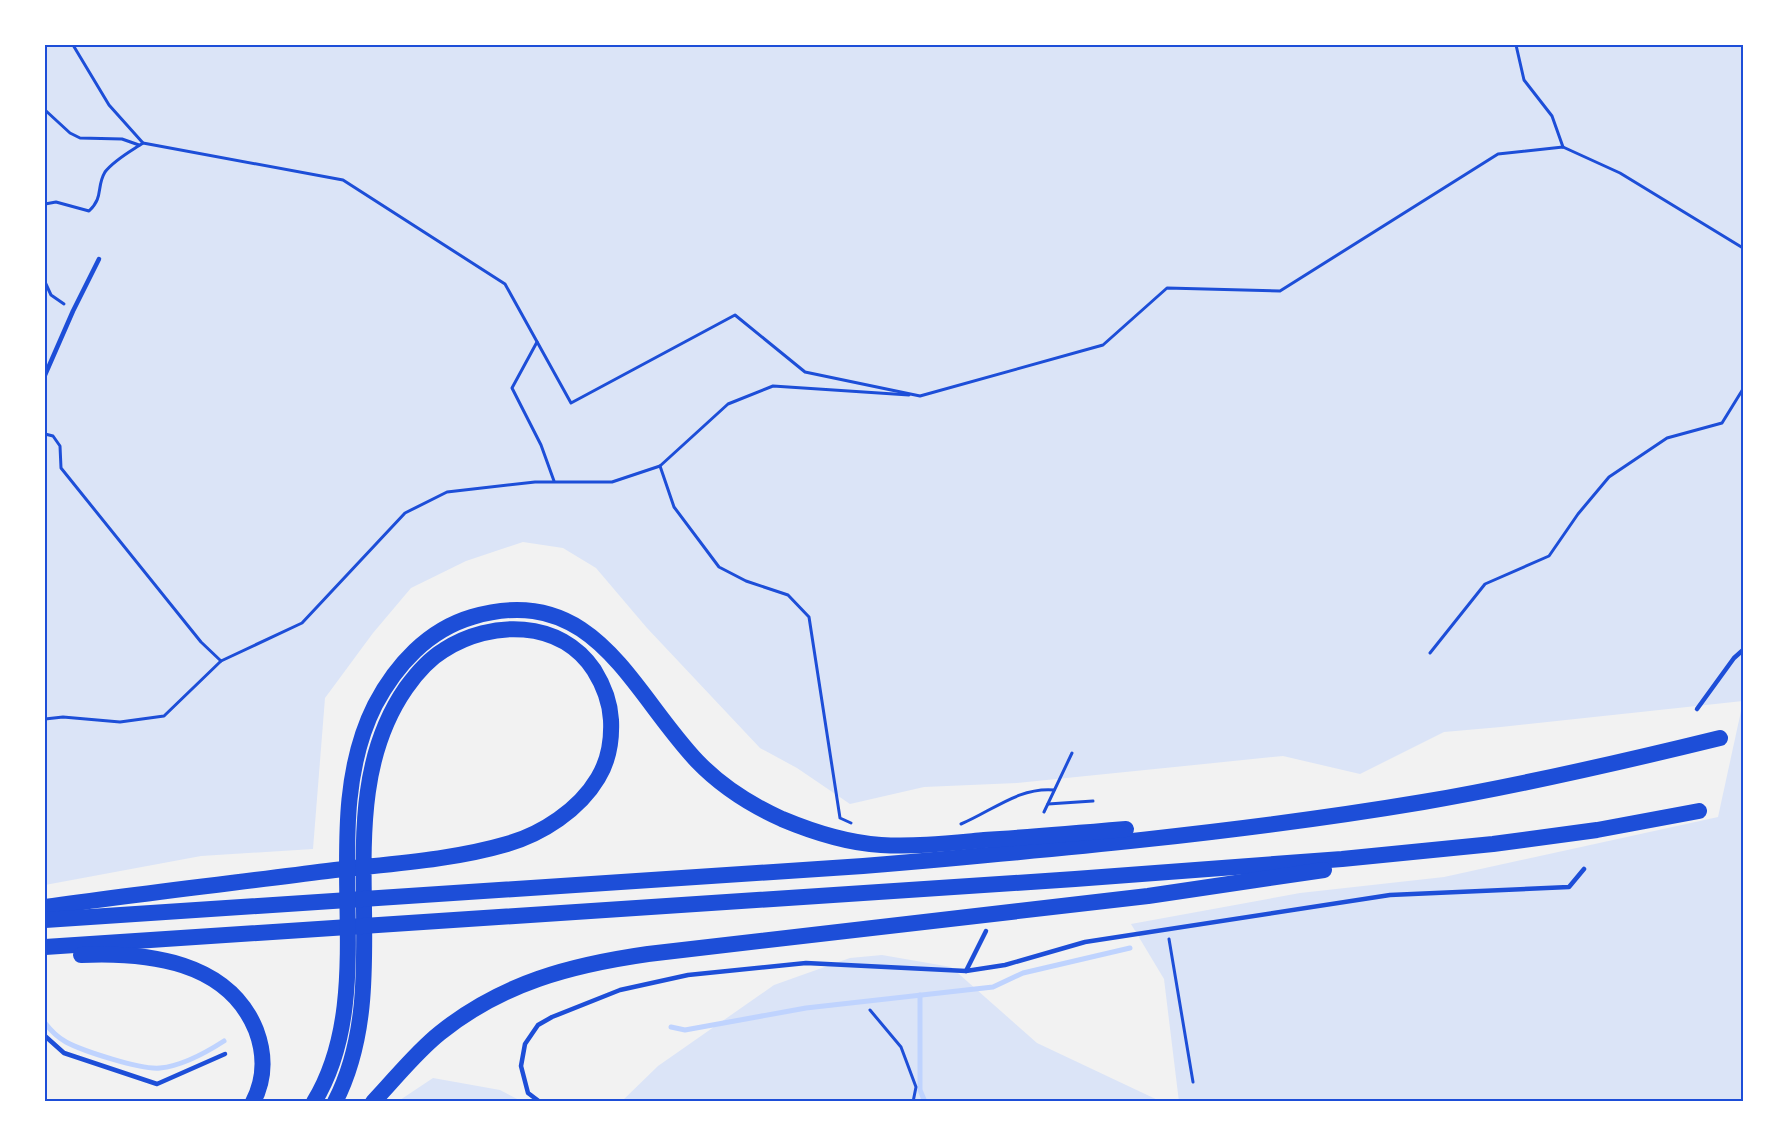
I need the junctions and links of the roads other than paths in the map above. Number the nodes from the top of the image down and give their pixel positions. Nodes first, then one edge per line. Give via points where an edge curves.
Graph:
1 (99, 259) dead end
2 (45, 375) edge
3 (1743, 650) edge
4 (1697, 709) dead end
5 (1720, 738) dead end
6 (1379, 809) junction
7 (1700, 811) dead end
8 (1493, 844) junction
9 (1584, 869) dead end
10 (45, 907) edge
11 (45, 920) edge
12 (986, 931) dead end
13 (45, 947) edge
14 (45, 956) edge
15 (966, 971) junction
16 (45, 1036) edge
17 (225, 1054) dead end
18 (253, 1102) edge
19 (314, 1102) edge
20 (335, 1102) edge
21 (373, 1102) edge
22 (540, 1102) edge

1 - 2 lane
3 - 4 lane
5 - 6 highway via 1524,782
6 - 11 highway via 1251,827 863,866
6 - 19 highway via 936,844 881,845 849,839 780,818 732,792 697,762 608,650 587,632 555,615 536,611 489,612 441,630 417,648 385,687 363,733 347,814 343,1018 326,1077
7 - 8 highway
8 - 13 highway via 1188,871
8 - 21 highway via 1148,896 585,964 528,981 457,1020 423,1048
9 - 15 lane via 1569,887 1390,895 1085,942 1005,965
10 - 20 highway via 416,860 508,844 525,837 574,807 596,782 612,739 609,702 603,684 586,659 559,638 524,628 481,632 442,651 406,688 385,726 372,771 365,845 364,959 361,1010 344,1085
12 - 15 lane
14 - 18 highway via 154,958 194,969 220,983 249,1015 261,1044 261,1078
15 - 22 lane via 806,963 688,975 620,990 538,1025 525,1044 521,1066 528,1093
16 - 17 lane via 64,1053 157,1084

